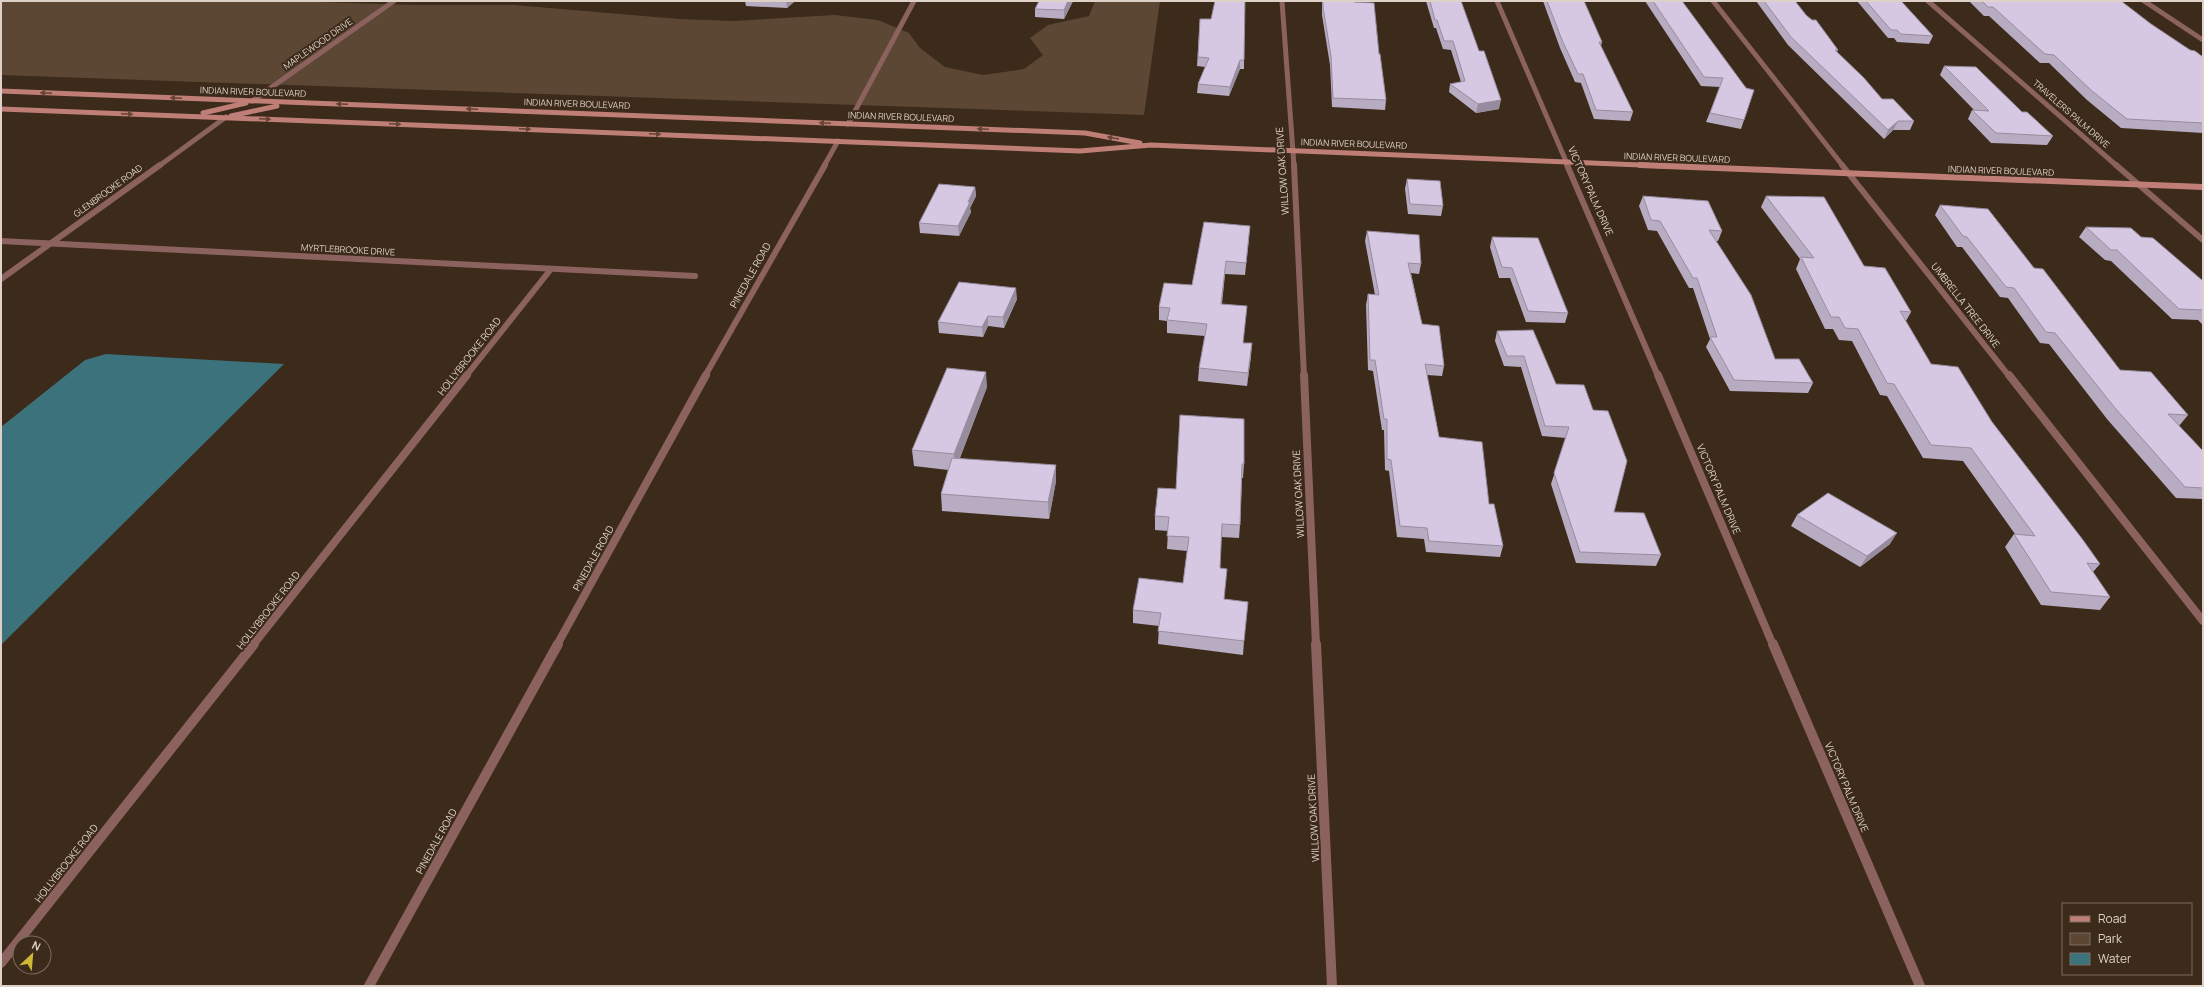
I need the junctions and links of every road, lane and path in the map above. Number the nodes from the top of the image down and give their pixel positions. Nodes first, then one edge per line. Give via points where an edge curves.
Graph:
1 (394, 1) edge
2 (914, 1) edge
3 (1282, 1) edge
4 (1497, 1) edge
5 (1713, 1) edge
6 (1928, 1) edge
7 (2144, 1) edge
8 (2203, 40) edge
9 (1, 92) edge
10 (252, 101) junction
11 (299, 103) junction
12 (1, 109) edge
13 (180, 116) junction
14 (226, 117) junction
15 (848, 124) junction
16 (838, 141) junction
17 (1151, 145) junction
18 (1293, 151) junction
19 (1567, 162) junction
20 (1850, 174) junction
21 (2140, 185) junction
22 (2203, 188) edge
23 (2203, 240) edge
24 (1, 241) edge
25 (50, 244) junction
26 (551, 269) junction
27 (695, 276) dead end
28 (1, 279) edge
29 (2203, 621) edge
30 (1, 963) edge
31 (369, 986) edge
32 (1332, 986) edge
33 (1920, 986) edge

1 - 10 street, MAPLEWOOD DRIVE
2 - 15 street
3 - 18 street, WILLOW OAK DRIVE
4 - 19 street, VICTORY PALM DRIVE
5 - 20 street, UMBRELLA TREE DRIVE
6 - 21 street, TRAVELERS PALM DRIVE
7 - 8 street
10 -> 9 main road, INDIAN RIVER BOULEVARD
10 - 11 main road, INDIAN RIVER BOULEVARD
10 - 13 main road via 216,111
11 - 14 main road via 249,110
15 -> 11 main road, INDIAN RIVER BOULEVARD
12 -> 13 main road, INDIAN RIVER BOULEVARD
13 - 14 main road, INDIAN RIVER BOULEVARD
14 -> 16 main road, INDIAN RIVER BOULEVARD
14 - 25 street, GLENBROOKE ROAD
17 -> 15 main road, INDIAN RIVER BOULEVARD via 1085,133
16 - 17 main road, INDIAN RIVER BOULEVARD via 1080,151
16 - 31 street, PINEDALE ROAD via 704,378
17 - 18 main road, INDIAN RIVER BOULEVARD
18 - 19 main road, INDIAN RIVER BOULEVARD
18 - 32 street, WILLOW OAK DRIVE
19 - 20 main road, INDIAN RIVER BOULEVARD
19 - 33 street, VICTORY PALM DRIVE
20 - 21 main road, INDIAN RIVER BOULEVARD
20 - 29 street, UMBRELLA TREE DRIVE
21 - 22 main road, INDIAN RIVER BOULEVARD
21 - 23 street, TRAVELERS PALM DRIVE
24 - 25 street, MYRTLEBROOKE DRIVE
25 - 26 street, MYRTLEBROOKE DRIVE
25 - 28 street, GLENBROOKE ROAD
26 - 27 street, MYRTLEBROOKE DRIVE
26 - 30 street, HOLLYBROOKE ROAD

